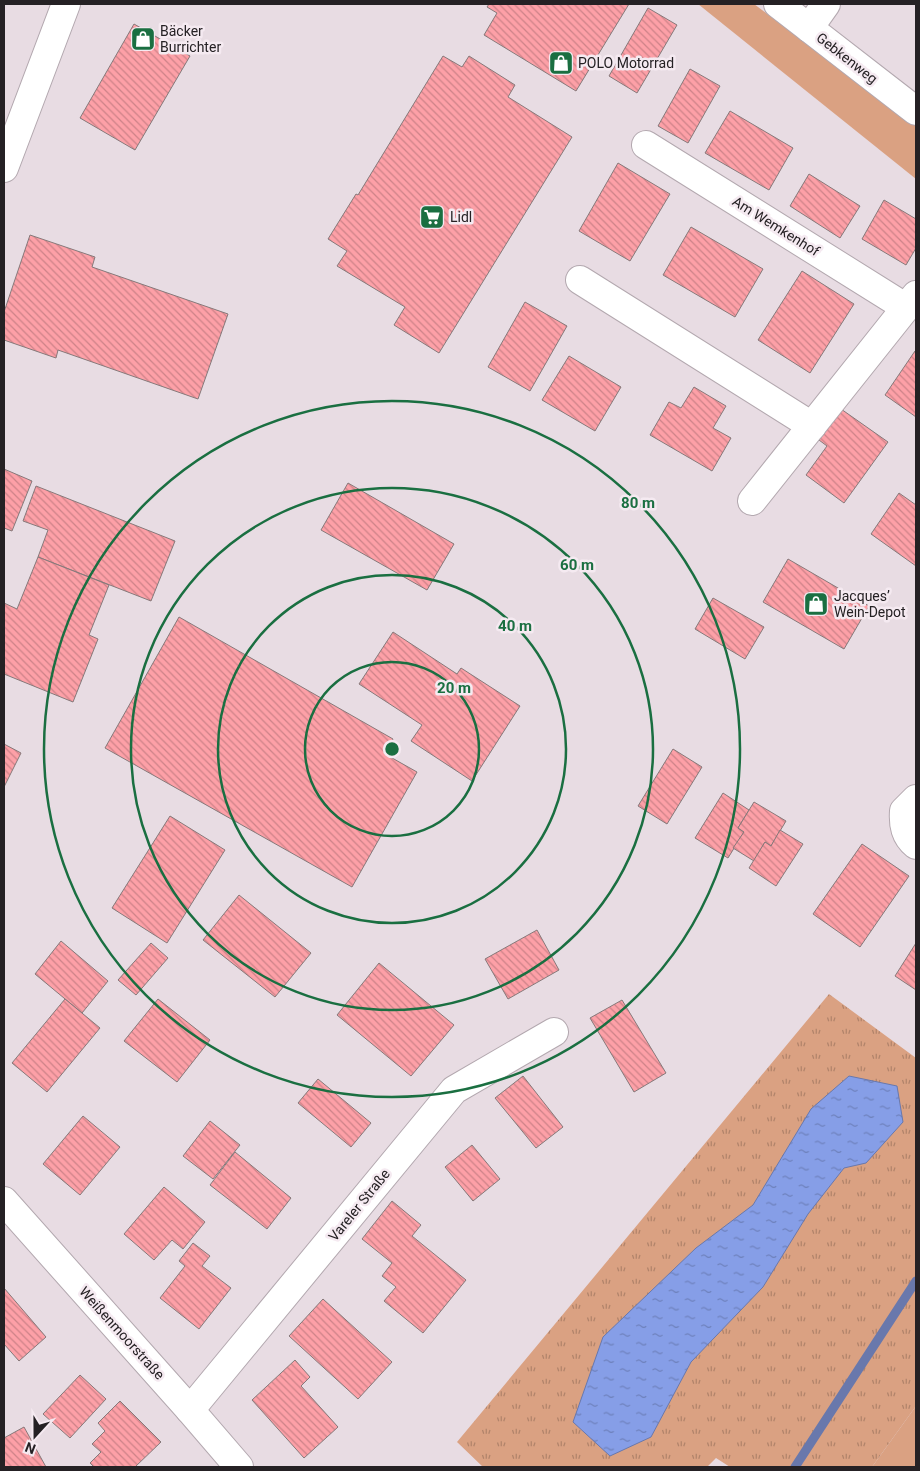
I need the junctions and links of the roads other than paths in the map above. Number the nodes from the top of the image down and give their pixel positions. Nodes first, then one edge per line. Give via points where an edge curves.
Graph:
1 (66, 4) edge
2 (778, 4) edge
3 (826, 4) edge
4 (809, 28) junction
5 (916, 111) edge
6 (646, 145) dead end
7 (4, 168) edge
8 (580, 280) dead end
9 (912, 302) edge
10 (812, 426) junction
11 (752, 501) dead end
12 (916, 798) edge
13 (916, 844) edge
14 (554, 1032) dead end
15 (4, 1201) edge
16 (190, 1410) junction
17 (239, 1467) edge

1 - 7 street
2 - 4 street, Gebkenweg
3 - 4 street
4 - 5 street, Gebkenweg
6 - 9 street, Am Wemkenhof
8 - 10 street
9 - 10 street, Am Wemkenhof
10 - 11 street, Am Wemkenhof
12 - 13 street via 904,811 903,822 906,834
14 - 16 street, Vareler Straße via 454,1090
15 - 16 street, Weißenmoorstraße
16 - 17 street, Weißenmoorstraße

